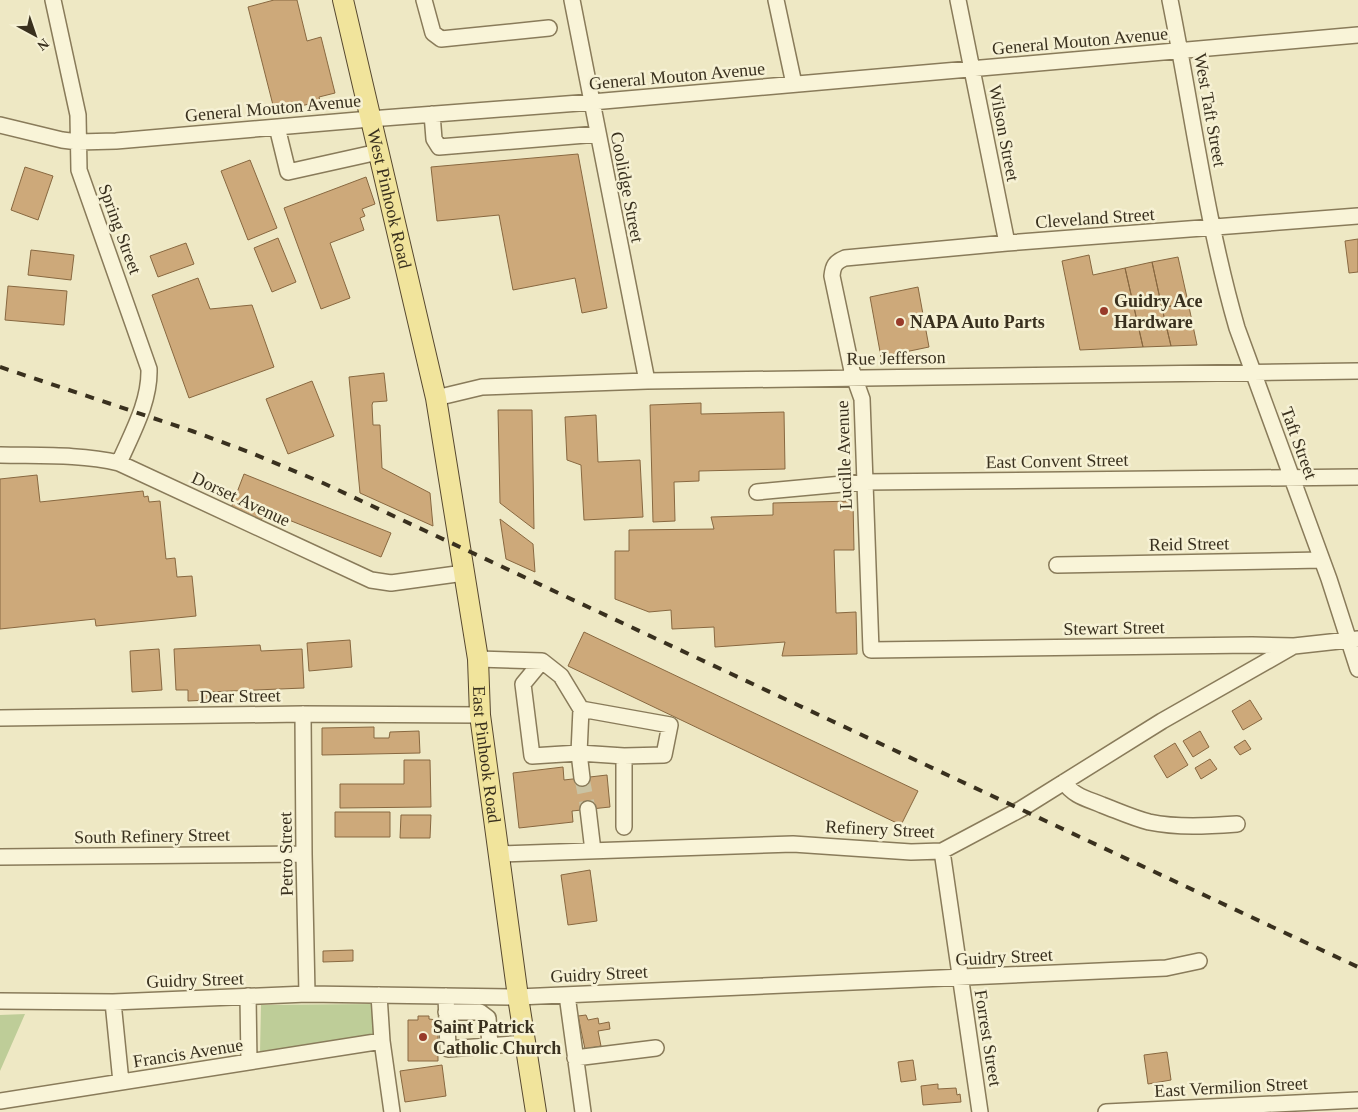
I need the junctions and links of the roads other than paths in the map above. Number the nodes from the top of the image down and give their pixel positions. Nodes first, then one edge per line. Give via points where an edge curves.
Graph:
1 (53, 0) edge
2 (343, 0) edge
3 (424, 0) edge
4 (572, 0) edge
5 (776, 0) edge
6 (958, 0) edge
7 (1170, 0) edge
8 (549, 28) dead end
9 (1358, 35) edge
10 (1180, 51) junction
11 (972, 70) junction
12 (794, 84) junction
13 (592, 102) junction
14 (432, 114) junction
15 (370, 118) junction
16 (0, 126) edge
17 (277, 127) junction
18 (598, 134) junction
19 (78, 142) junction
20 (378, 152) junction
21 (1358, 216) edge
22 (1213, 227) junction
23 (1007, 243) junction
24 (836, 262) joint
25 (1358, 371) edge
26 (1254, 373) junction
27 (854, 377) junction
28 (647, 381) junction
29 (436, 398) junction
30 (0, 456) edge
31 (119, 463) junction
32 (1358, 477) edge
33 (1292, 478) junction
34 (864, 482) junction
35 (757, 492) dead end
36 (1322, 560) junction
37 (1057, 565) dead end
38 (464, 573) junction
39 (1353, 640) edge
40 (1294, 646) junction
41 (871, 650) joint
42 (478, 659) junction
43 (542, 662) junction
44 (1358, 670) edge
45 (581, 709) junction
46 (303, 714) junction
47 (480, 715) junction
48 (0, 718) edge
49 (579, 753) junction
50 (624, 756) junction
51 (582, 778) tunnel mouth
52 (1064, 782) junction
53 (588, 809) tunnel mouth
54 (1237, 824) dead end
55 (624, 827) dead end
56 (593, 851) junction
57 (942, 851) junction
58 (304, 854) junction
59 (499, 854) junction
60 (0, 857) edge
61 (1199, 961) dead end
62 (960, 978) junction
63 (307, 994) junction
64 (379, 995) junction
65 (567, 995) junction
66 (248, 996) junction
67 (446, 996) junction
68 (518, 997) junction
69 (0, 1001) edge
70 (113, 1002) junction
71 (446, 1012) junction
72 (382, 1041) junction
73 (525, 1043) junction
74 (490, 1046) junction
75 (656, 1048) dead end
76 (575, 1058) junction
77 (249, 1062) junction
78 (121, 1082) junction
79 (1358, 1100) edge
80 (0, 1101) edge
81 (1173, 1111) edge
82 (392, 1112) edge
83 (536, 1112) edge
84 (583, 1112) edge
85 (980, 1112) edge
86 (1106, 1112) edge

1 - 19 street, Spring Street via 78,115
2 - 15 main road, West Pinhook Road
3 - 8 street via 433,33 441,39
4 - 13 street, Coolidge Street
5 - 12 street
6 - 11 street, Wilson Street
7 - 10 street, West Taft Street
9 - 10 street, General Mouton Avenue
10 - 11 street, General Mouton Avenue
10 - 22 street, West Taft Street
11 - 12 street, General Mouton Avenue
11 - 23 street, Wilson Street
12 - 13 street, General Mouton Avenue
13 - 14 street, General Mouton Avenue
13 - 18 street, Coolidge Street
14 - 15 street, General Mouton Avenue
14 - 18 street via 434,139 439,147
15 - 17 street, General Mouton Avenue
15 - 20 main road, West Pinhook Road
16 - 19 street, General Mouton Avenue
17 - 19 street, General Mouton Avenue via 116,142
17 - 20 street via 288,172
18 - 28 street, Coolidge Street
19 - 31 street, Spring Street via 79,170 149,369 147,397
20 - 29 main road, West Pinhook Road
21 - 22 street, Cleveland Street
22 - 23 street, Cleveland Street
22 - 26 street, Taft Street via 1237,328
23 - 24 street, Cleveland Street via 845,258
24 - 27 street, Lucille Avenue via 832,276
25 - 26 street, Rue Jefferson
26 - 27 street, Rue Jefferson
26 - 33 street, Taft Street
27 - 28 street, Rue Jefferson
27 - 34 street, Lucille Avenue via 862,398
28 - 29 street, Rue Jefferson via 482,387
29 - 38 main road, East Pinhook Road
30 - 31 street, Dorset Avenue via 71,456
31 - 38 street, Dorset Avenue via 371,580 391,583
32 - 33 street, East Convent Street
33 - 34 street, East Convent Street
33 - 36 street, Taft Street
34 - 35 street, East Convent Street
34 - 41 street, Lucille Avenue
36 - 37 street, Reid Street
36 - 39 street, Taft Street
38 - 42 main road, East Pinhook Road
39 - 40 street, Stewart Street
39 - 44 street, Taft Street
40 - 41 street, Stewart Street
40 - 52 street, Refinery Street via 1162,721
42 - 43 street
42 - 47 main road, East Pinhook Road
43 - 45 street via 561,676
43 - 49 street via 523,684 532,756
45 - 49 street
45 - 50 street via 670,725 664,755
46 - 47 street, Dear Street
46 - 48 street, Dear Street
46 - 58 street, Petro Street
47 - 59 main road, East Pinhook Road
49 - 50 street
49 - 51 street
50 - 55 street
52 - 54 street via 1078,796 1148,822 1174,826
52 - 57 street, Refinery Street via 1022,809
53 - 56 street
56 - 57 street, Refinery Street via 793,844
56 - 59 street, Refinery Street
57 - 62 street, Forrest Street
58 - 60 street, South Refinery Street
58 - 63 street, Petro Street
59 - 68 main road, East Pinhook Road
61 - 62 street, Guidry Street via 1166,968
62 - 65 street, Guidry Street
62 - 85 street, Forrest Street
63 - 64 street, Guidry Street
63 - 66 street, Guidry Street
64 - 67 street, Guidry Street
64 - 72 street
65 - 68 street, Guidry Street
65 - 76 street
66 - 70 street, Guidry Street
66 - 77 street
67 - 68 street, Guidry Street
67 - 71 street
68 - 73 main road, East Pinhook Road
69 - 70 street, Guidry Street
70 - 78 street
71 - 74 street via 480,1012 488,1018
71 - 74 street via 448,1049
72 - 77 street, Francis Avenue
72 - 82 street
73 - 74 street
73 - 83 main road, East Pinhook Road
75 - 76 street
76 - 84 street
77 - 78 street, Francis Avenue
78 - 80 street, Francis Avenue
79 - 81 street, East Vermilion Street
81 - 86 street, East Vermilion Street

